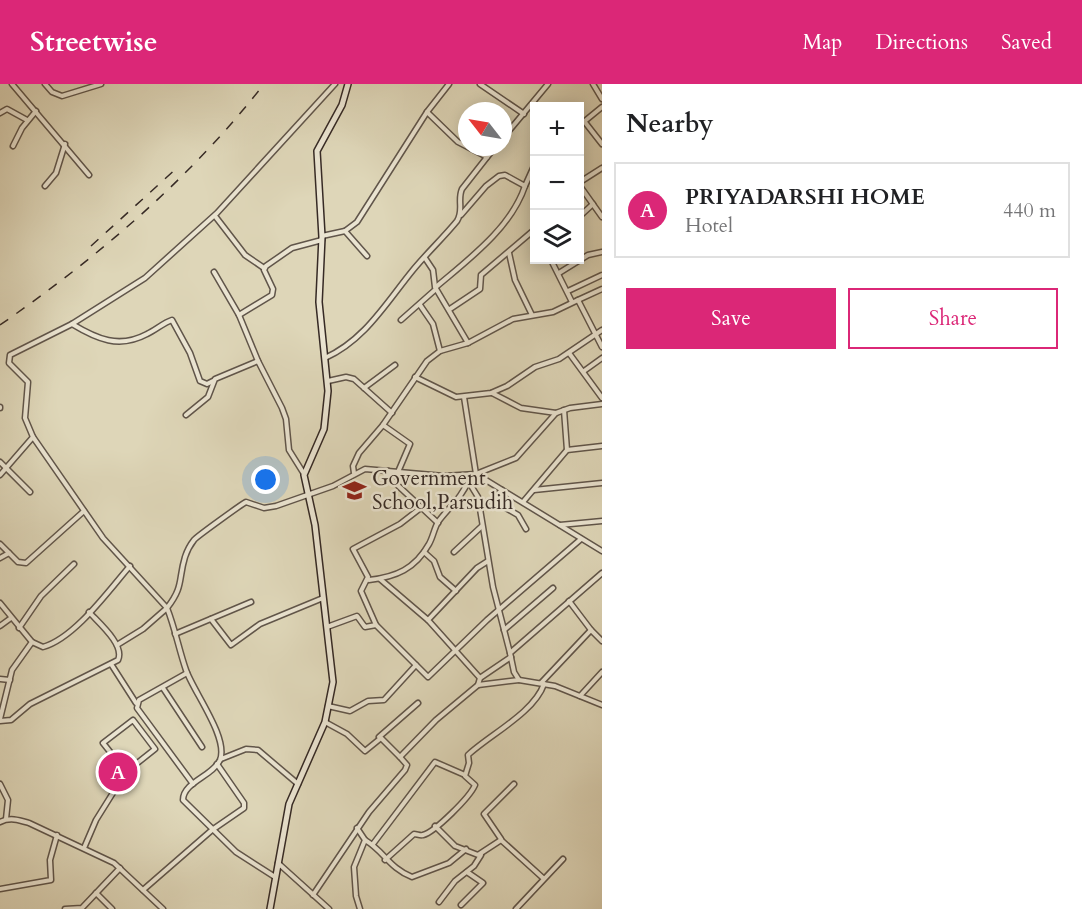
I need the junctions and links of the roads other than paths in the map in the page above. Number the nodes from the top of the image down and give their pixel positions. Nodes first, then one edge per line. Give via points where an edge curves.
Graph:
1 (12, 84) edge
2 (45, 84) edge
3 (98, 84) edge
4 (335, 84) edge
5 (348, 84) edge
6 (449, 84) edge
7 (480, 84) edge
8 (548, 84) edge
9 (593, 84) edge
10 (602, 99) edge
11 (602, 107) edge
12 (36, 111) junction
13 (427, 112) junction
14 (0, 113) edge
15 (524, 115) junction
16 (27, 120) junction
17 (584, 121) joint
18 (512, 128) edge
19 (65, 144) junction
20 (602, 144) edge
21 (13, 146) dead end
22 (487, 157) joint
23 (602, 168) edge
24 (89, 175) dead end
25 (530, 175) edge
26 (584, 181) edge
27 (45, 186) dead end
28 (525, 186) junction
29 (584, 191) edge
30 (593, 204) junction
31 (600, 210) edge
32 (584, 212) edge
33 (461, 215) junction
34 (215, 216) junction
35 (602, 217) edge
36 (345, 231) junction
37 (530, 235) edge
38 (322, 238) junction
39 (602, 252) edge
40 (509, 253) junction
41 (367, 256) dead end
42 (425, 258) junction
43 (553, 264) edge
44 (264, 268) junction
45 (214, 272) dead end
46 (559, 273) junction
47 (602, 274) edge
48 (436, 288) junction
49 (602, 289) edge
50 (568, 291) junction
51 (579, 300) junction
52 (572, 302) junction
53 (420, 305) junction
54 (450, 309) junction
55 (239, 315) junction
56 (532, 315) junction
57 (401, 320) dead end
58 (72, 324) junction
59 (602, 330) edge
60 (594, 333) junction
61 (468, 343) junction
62 (602, 346) edge
63 (440, 351) junction
64 (569, 352) junction
65 (325, 358) junction
66 (602, 358) edge
67 (258, 361) junction
68 (395, 365) dead end
69 (584, 371) junction
70 (415, 377) junction
71 (213, 381) junction
72 (328, 381) junction
73 (364, 388) junction
74 (491, 393) junction
75 (464, 397) junction
76 (602, 398) edge
77 (602, 404) edge
78 (564, 410) junction
79 (392, 412) junction
80 (556, 413) junction
81 (186, 415) dead end
82 (382, 425) junction
83 (33, 437) junction
84 (602, 446) edge
85 (567, 450) junction
86 (0, 462) edge
87 (6, 468) junction
88 (388, 471) junction
89 (398, 472) junction
90 (354, 473) junction
91 (476, 474) junction
92 (0, 475) edge
93 (304, 475) junction
94 (466, 478) junction
95 (602, 483) edge
96 (502, 490) junction
97 (533, 490) junction
98 (30, 492) dead end
99 (308, 496) junction
100 (492, 500) junction
101 (523, 502) junction
102 (480, 506) junction
103 (422, 507) junction
104 (84, 511) junction
105 (602, 521) edge
106 (438, 523) junction
107 (482, 525) junction
108 (559, 525) junction
109 (526, 529) dead end
110 (581, 539) junction
111 (0, 544) edge
112 (602, 551) edge
113 (424, 552) junction
114 (454, 552) dead end
115 (9, 553) junction
116 (0, 558) edge
117 (488, 561) junction
118 (74, 564) dead end
119 (130, 566) junction
120 (602, 573) edge
121 (380, 579) junction
122 (369, 580) junction
123 (553, 588) dead end
124 (456, 591) junction
125 (323, 598) junction
126 (569, 601) junction
127 (251, 602) dead end
128 (0, 603) edge
129 (167, 608) junction
130 (498, 611) junction
131 (89, 612) junction
132 (11, 618) junction
133 (211, 620) junction
134 (428, 620) junction
135 (376, 625) junction
136 (0, 626) edge
137 (327, 627) junction
138 (19, 628) junction
139 (504, 630) junction
140 (591, 630) junction
141 (175, 634) junction
142 (602, 641) edge
143 (32, 642) junction
144 (117, 645) junction
145 (455, 651) junction
146 (511, 655) junction
147 (111, 664) junction
148 (416, 665) junction
149 (602, 672) edge
150 (187, 673) junction
151 (480, 678) junction
152 (0, 679) edge
153 (10, 680) junction
154 (519, 680) junction
155 (542, 684) junction
156 (478, 686) junction
157 (163, 688) junction
158 (580, 696) junction
159 (418, 703) dead end
160 (136, 704) junction
161 (602, 705) edge
162 (328, 706) junction
163 (0, 720) edge
164 (325, 722) junction
165 (379, 737) junction
166 (202, 747) dead end
167 (400, 756) junction
168 (219, 762) junction
169 (126, 772) junction
170 (465, 775) junction
171 (298, 783) junction
172 (0, 784) edge
173 (193, 784) junction
174 (514, 784) dead end
175 (6, 819) junction
176 (0, 822) edge
177 (435, 826) junction
178 (357, 828) junction
179 (212, 830) junction
180 (57, 835) junction
181 (365, 840) junction
182 (501, 840) junction
183 (373, 844) junction
184 (84, 848) junction
185 (466, 849) junction
186 (481, 854) junction
187 (563, 859) dead end
188 (385, 860) junction
189 (278, 863) junction
190 (120, 867) junction
191 (467, 872) junction
192 (275, 877) junction
193 (543, 878) junction
194 (0, 890) edge
195 (143, 890) junction
196 (96, 893) junction
197 (313, 895) junction
198 (439, 902) dead end
199 (461, 905) dead end
200 (65, 909) edge
201 (112, 909) edge
202 (163, 909) edge
203 (270, 909) edge
204 (329, 909) edge
205 (360, 909) edge
206 (516, 909) edge

1 - 12 street
2 - 3 street via 62,96
4 - 34 street
5 - 38 main road via 342,105 317,151
6 - 13 street
7 - 15 street
8 - 15 street
9 - 10 street
11 - 17 street
12 - 16 street
12 - 19 street
13 - 22 street via 458,142
13 - 36 street via 363,214
14 - 16 street via 7,109
15 - 18 street
16 - 21 street
17 - 20 street
19 - 24 street
19 - 27 street via 56,172
22 - 33 street via 459,195
23 - 26 street
25 - 28 street
28 - 33 street via 505,175 499,176
28 - 48 street via 509,216
29 - 30 street
30 - 31 street
30 - 32 street
31 - 35 street
33 - 42 street
34 - 44 street via 245,255
34 - 58 street via 146,278
36 - 38 street
36 - 41 street
37 - 40 street
38 - 44 street via 292,248
38 - 65 main road via 319,302
39 - 46 street via 588,255
40 - 54 street via 481,275 480,289
40 - 56 street via 515,280
42 - 48 street via 433,270
42 - 65 street via 363,332
43 - 46 street
44 - 55 street via 272,295
45 - 55 street
46 - 50 street
47 - 50 street
48 - 53 street
48 - 54 street
49 - 51 street
50 - 52 street
51 - 52 street
51 - 60 street
52 - 56 street via 553,312
53 - 57 street
53 - 63 street via 433,324
54 - 61 street
55 - 67 street
56 - 61 street via 498,325
58 - 71 street via 111,342 136,339 172,320 200,381
58 - 83 street via 13,351 8,359 28,382 25,418
59 - 60 street
60 - 62 street
60 - 64 street
61 - 63 street
63 - 70 street
64 - 69 street
64 - 74 street
65 - 72 main road
66 - 69 street
67 - 71 street
67 - 93 street via 286,419 292,459
68 - 73 street
69 - 76 street
70 - 75 street via 447,394
70 - 79 street
71 - 81 street via 208,397
72 - 73 street via 346,377
72 - 93 main road via 324,429
73 - 79 street
74 - 75 street
74 - 80 street via 521,408
75 - 91 street
77 - 78 street
78 - 80 street
78 - 85 street
79 - 82 street
80 - 91 street via 516,458
82 - 89 street via 410,444
82 - 90 street via 354,460
83 - 87 street
83 - 104 street
84 - 85 street
85 - 97 street
86 - 87 street
87 - 92 street
87 - 98 street
88 - 89 street
88 - 90 street via 373,468
88 - 103 street via 392,480
89 - 94 street
90 - 99 street
91 - 94 street
91 - 96 street
93 - 99 main road
94 - 102 street
94 - 106 street via 461,495
95 - 97 street
96 - 100 street
96 - 101 street
97 - 101 street
99 - 125 main road
99 - 129 street via 268,508 246,502 200,534 185,556 180,589
100 - 102 street
100 - 109 street via 518,515
101 - 108 street
102 - 107 street
103 - 106 street
103 - 122 street via 400,524 353,547
104 - 115 street via 26,563 18,562
104 - 119 street
105 - 108 street
106 - 113 street
107 - 114 street
107 - 117 street
108 - 110 street
110 - 112 street
110 - 130 street
111 - 115 street
113 - 121 street via 406,570
113 - 124 street via 434,561 440,577
115 - 116 street
117 - 124 street
117 - 130 street
118 - 138 street via 41,596
119 - 129 street
119 - 131 street
120 - 126 street
121 - 122 street
121 - 134 street
122 - 135 street via 361,591
123 - 139 street
124 - 134 street
125 - 133 street via 260,624 231,645
125 - 137 main road
126 - 140 street
126 - 146 street
127 - 133 street
128 - 132 street
129 - 141 street
129 - 144 street
130 - 139 street
130 - 145 street
131 - 143 street via 48,646
131 - 144 street
132 - 136 street
132 - 138 street
133 - 141 street
134 - 145 street
135 - 137 street via 364,627 357,616
135 - 148 street
137 - 162 main road via 333,682
138 - 143 street
139 - 146 street
140 - 142 street
140 - 155 street
141 - 150 street
143 - 153 street via 12,670
144 - 147 street via 120,657
145 - 148 street via 428,677
145 - 151 street
146 - 151 street
146 - 154 street
147 - 160 street
147 - 163 street via 30,704 11,720
148 - 162 street via 384,700 368,701 350,711
149 - 158 street
150 - 157 street
150 - 168 street via 214,722 221,753
151 - 156 street
152 - 153 street
153 - 163 street
154 - 155 street
154 - 156 street
155 - 158 street
155 - 170 street via 538,696 525,709 468,755
156 - 167 street
157 - 160 street
157 - 166 street
158 - 161 street
159 - 165 street
160 - 173 street
162 - 164 main road
164 - 165 street via 347,734 365,751
164 - 171 main road
165 - 167 street
167 - 178 street via 407,767
168 - 171 street via 246,749 258,750
168 - 173 street
168 - 179 street via 245,806
169 - 169 street via 103,743 133,720 155,749
169 - 184 street via 96,820
170 - 177 street via 474,788
170 - 183 street via 435,762
171 - 189 main road via 289,804
172 - 175 street via 9,800
173 - 179 street via 183,800
174 - 182 street via 484,814
175 - 176 street
175 - 180 street via 29,823
177 - 185 street via 455,846
177 - 188 street via 423,835 414,834
178 - 181 street
178 - 197 street
179 - 192 street via 252,864
179 - 195 street
180 - 184 street
180 - 194 street via 50,860 51,880
181 - 183 street
181 - 205 street via 354,867
182 - 186 street
182 - 193 street
183 - 188 street
184 - 190 street
185 - 186 street
185 - 188 street via 449,863 419,877 405,875
186 - 191 street
187 - 193 street
189 - 192 main road
189 - 197 street
190 - 195 street
190 - 196 street
191 - 198 street
191 - 199 street via 483,883
192 - 203 main road
193 - 206 street
195 - 202 street
196 - 200 street via 82,908
196 - 201 street
197 - 204 street

